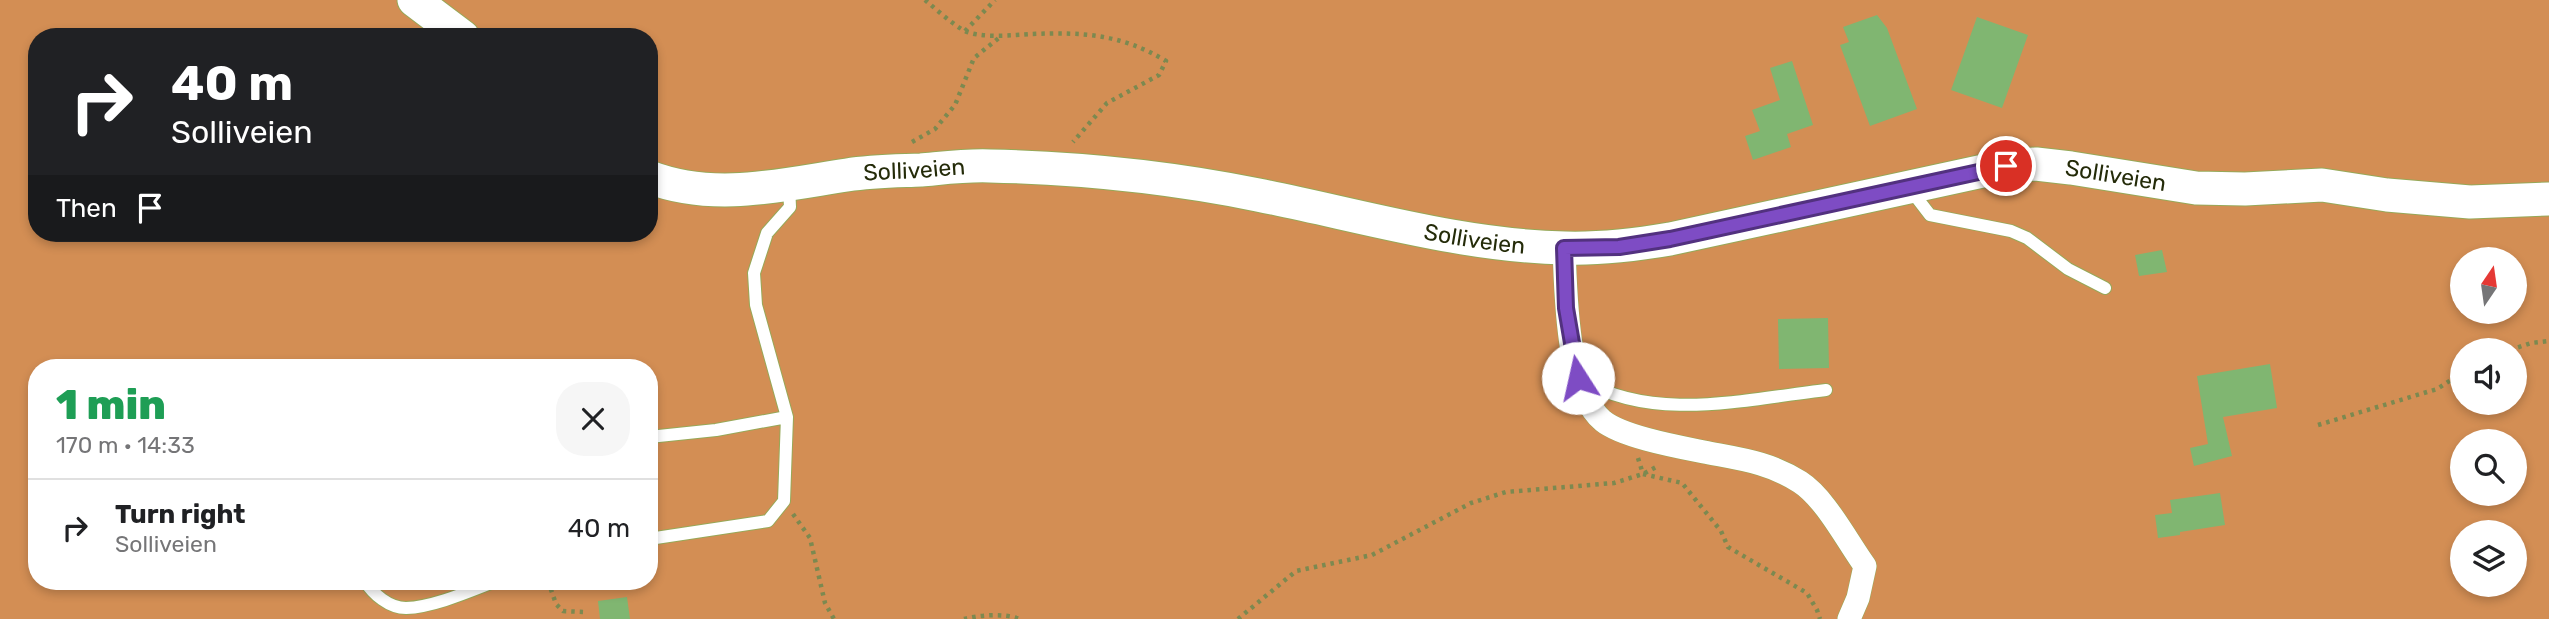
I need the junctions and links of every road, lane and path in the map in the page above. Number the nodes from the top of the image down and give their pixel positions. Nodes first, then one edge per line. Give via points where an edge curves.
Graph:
1 (414, 0) edge
2 (925, 0) edge
3 (995, 0) edge
4 (451, 28) edge
5 (965, 31) junction
6 (1001, 36) junction
7 (905, 145) dead end
8 (1049, 168) junction
9 (658, 179) edge
10 (789, 186) junction
11 (1910, 188) junction
12 (2549, 199) edge
13 (1564, 248) junction
14 (2105, 288) dead end
15 (2549, 341) edge
16 (2527, 344) edge
17 (1578, 378) junction
18 (2450, 381) edge
19 (1826, 390) dead end
20 (788, 417) junction
21 (2318, 425) dead end
22 (658, 436) edge
23 (784, 501) junction
24 (658, 538) edge
25 (372, 590) edge
26 (471, 590) edge
27 (551, 590) edge
28 (583, 612) dead end
29 (403, 613) edge
30 (835, 619) edge
31 (964, 619) edge
32 (1020, 619) edge
33 (1238, 619) edge
34 (1819, 619) edge
35 (1849, 619) edge

1 - 4 street
2 - 5 path
3 - 5 path
5 - 6 path
6 - 7 path via 974,58 955,105 935,129
6 - 8 path via 1076,33 1110,38 1142,47 1166,61 1159,75 1107,103
8 - 10 street, Solliveien via 987,166 852,174
8 - 13 street, Solliveien via 1158,177 1458,236
9 - 10 street, Solliveien via 703,190
10 - 20 lane via 790,207 767,233 754,273 756,305
11 - 12 street, Solliveien via 2006,166 2036,164 2196,188 2322,185 2470,202
11 - 13 street, Solliveien via 1670,239 1619,247
11 - 14 lane via 1930,215 2011,231
13 - 17 street via 1566,308
15 - 16 path
17 - 19 lane via 1617,396 1660,405
17 - 35 street via 1587,401 1604,421 1624,432 1768,465 1802,484 1830,514 1865,566
18 - 21 path via 2437,389
20 - 22 lane
20 - 23 lane
23 - 24 lane via 768,522
23 - 30 path via 810,538 825,603
25 - 29 lane
26 - 29 lane
27 - 28 path via 563,611
31 - 32 path
33 - 34 path via 1296,571 1372,555 1471,503 1506,492 1614,483 1643,474 1682,482 1721,531 1728,547 1807,593

